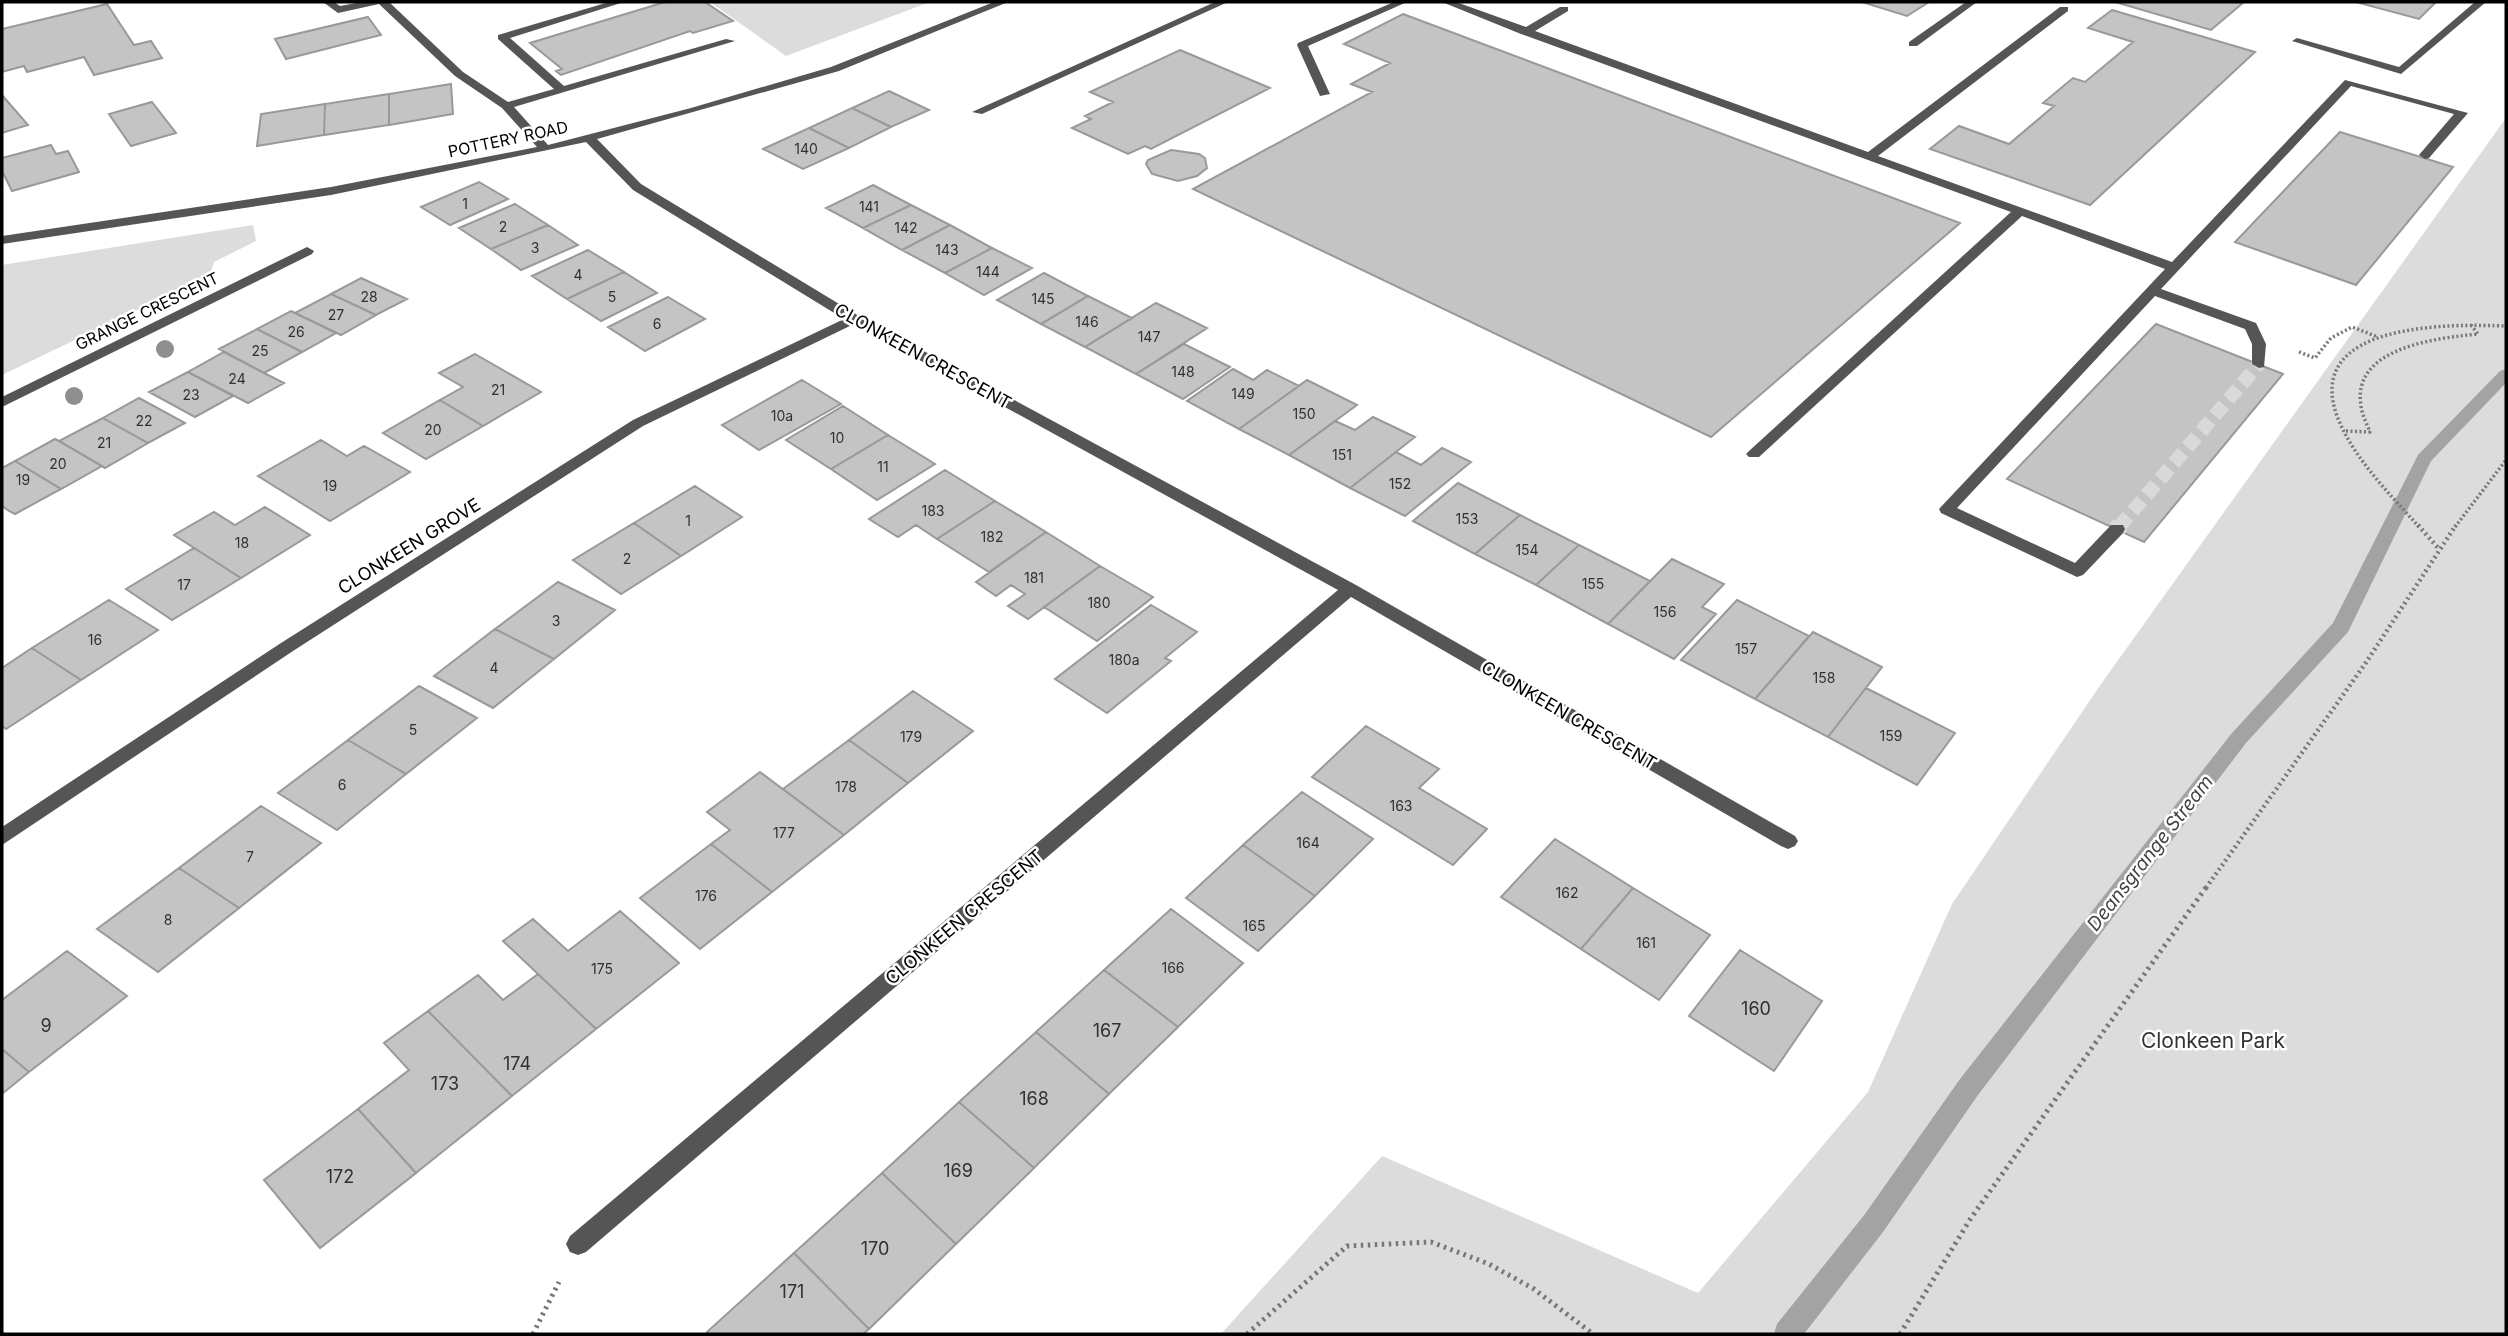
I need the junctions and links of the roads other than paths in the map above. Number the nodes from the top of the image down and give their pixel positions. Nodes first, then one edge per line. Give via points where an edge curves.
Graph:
1 (328, 2) edge
2 (375, 2) edge
3 (383, 2) edge
4 (619, 2) edge
5 (1003, 2) edge
6 (1223, 2) edge
7 (1402, 2) edge
8 (1447, 2) edge
9 (1972, 2) edge
10 (2481, 2) edge
11 (1564, 9) dead end
12 (2064, 9) dead end
13 (1525, 32) junction
14 (730, 41) dead end
15 (2297, 41) dead end
16 (1913, 44) dead end
17 (562, 90) junction
18 (1324, 94) dead end
19 (506, 106) junction
20 (978, 112) dead end
21 (588, 137) junction
22 (545, 149) junction
23 (2425, 155) dead end
24 (1869, 157) junction
25 (2020, 211) junction
26 (2, 240) edge
27 (307, 251) dead end
28 (2172, 267) junction
29 (2151, 290) junction
30 (854, 319) junction
31 (2259, 364) dead end
32 (2, 402) edge
33 (1754, 454) dead end
34 (2117, 529) tunnel mouth
35 (1350, 589) junction
36 (2, 837) edge
37 (1788, 841) dead end
38 (578, 1244) road end

1 - 2 street via 338,10
3 - 19 street via 459,74
4 - 17 street via 502,37
5 - 21 street, POTTERY ROAD via 835,69
6 - 20 street
7 - 18 street via 1303,45
8 - 13 street
9 - 16 street
10 - 15 street via 2401,71
11 - 13 street
12 - 24 street
13 - 24 street
14 - 17 street
17 - 19 street
19 - 22 street
21 - 22 street, POTTERY ROAD
21 - 30 street, CLONKEEN CRESCENT via 637,187
22 - 26 street, POTTERY ROAD via 331,191
23 - 28 street via 2462,113 2349,82
24 - 25 street
25 - 28 street
25 - 33 street
27 - 32 street, GRANGE CRESCENT
28 - 29 street
29 - 31 street via 2251,326 2259,344
29 - 34 street via 1947,509 2077,571
30 - 35 street, CLONKEEN CRESCENT
30 - 36 street, CLONKEEN GROVE via 638,423 286,647
35 - 37 street, CLONKEEN CRESCENT
35 - 38 street, CLONKEEN CRESCENT

